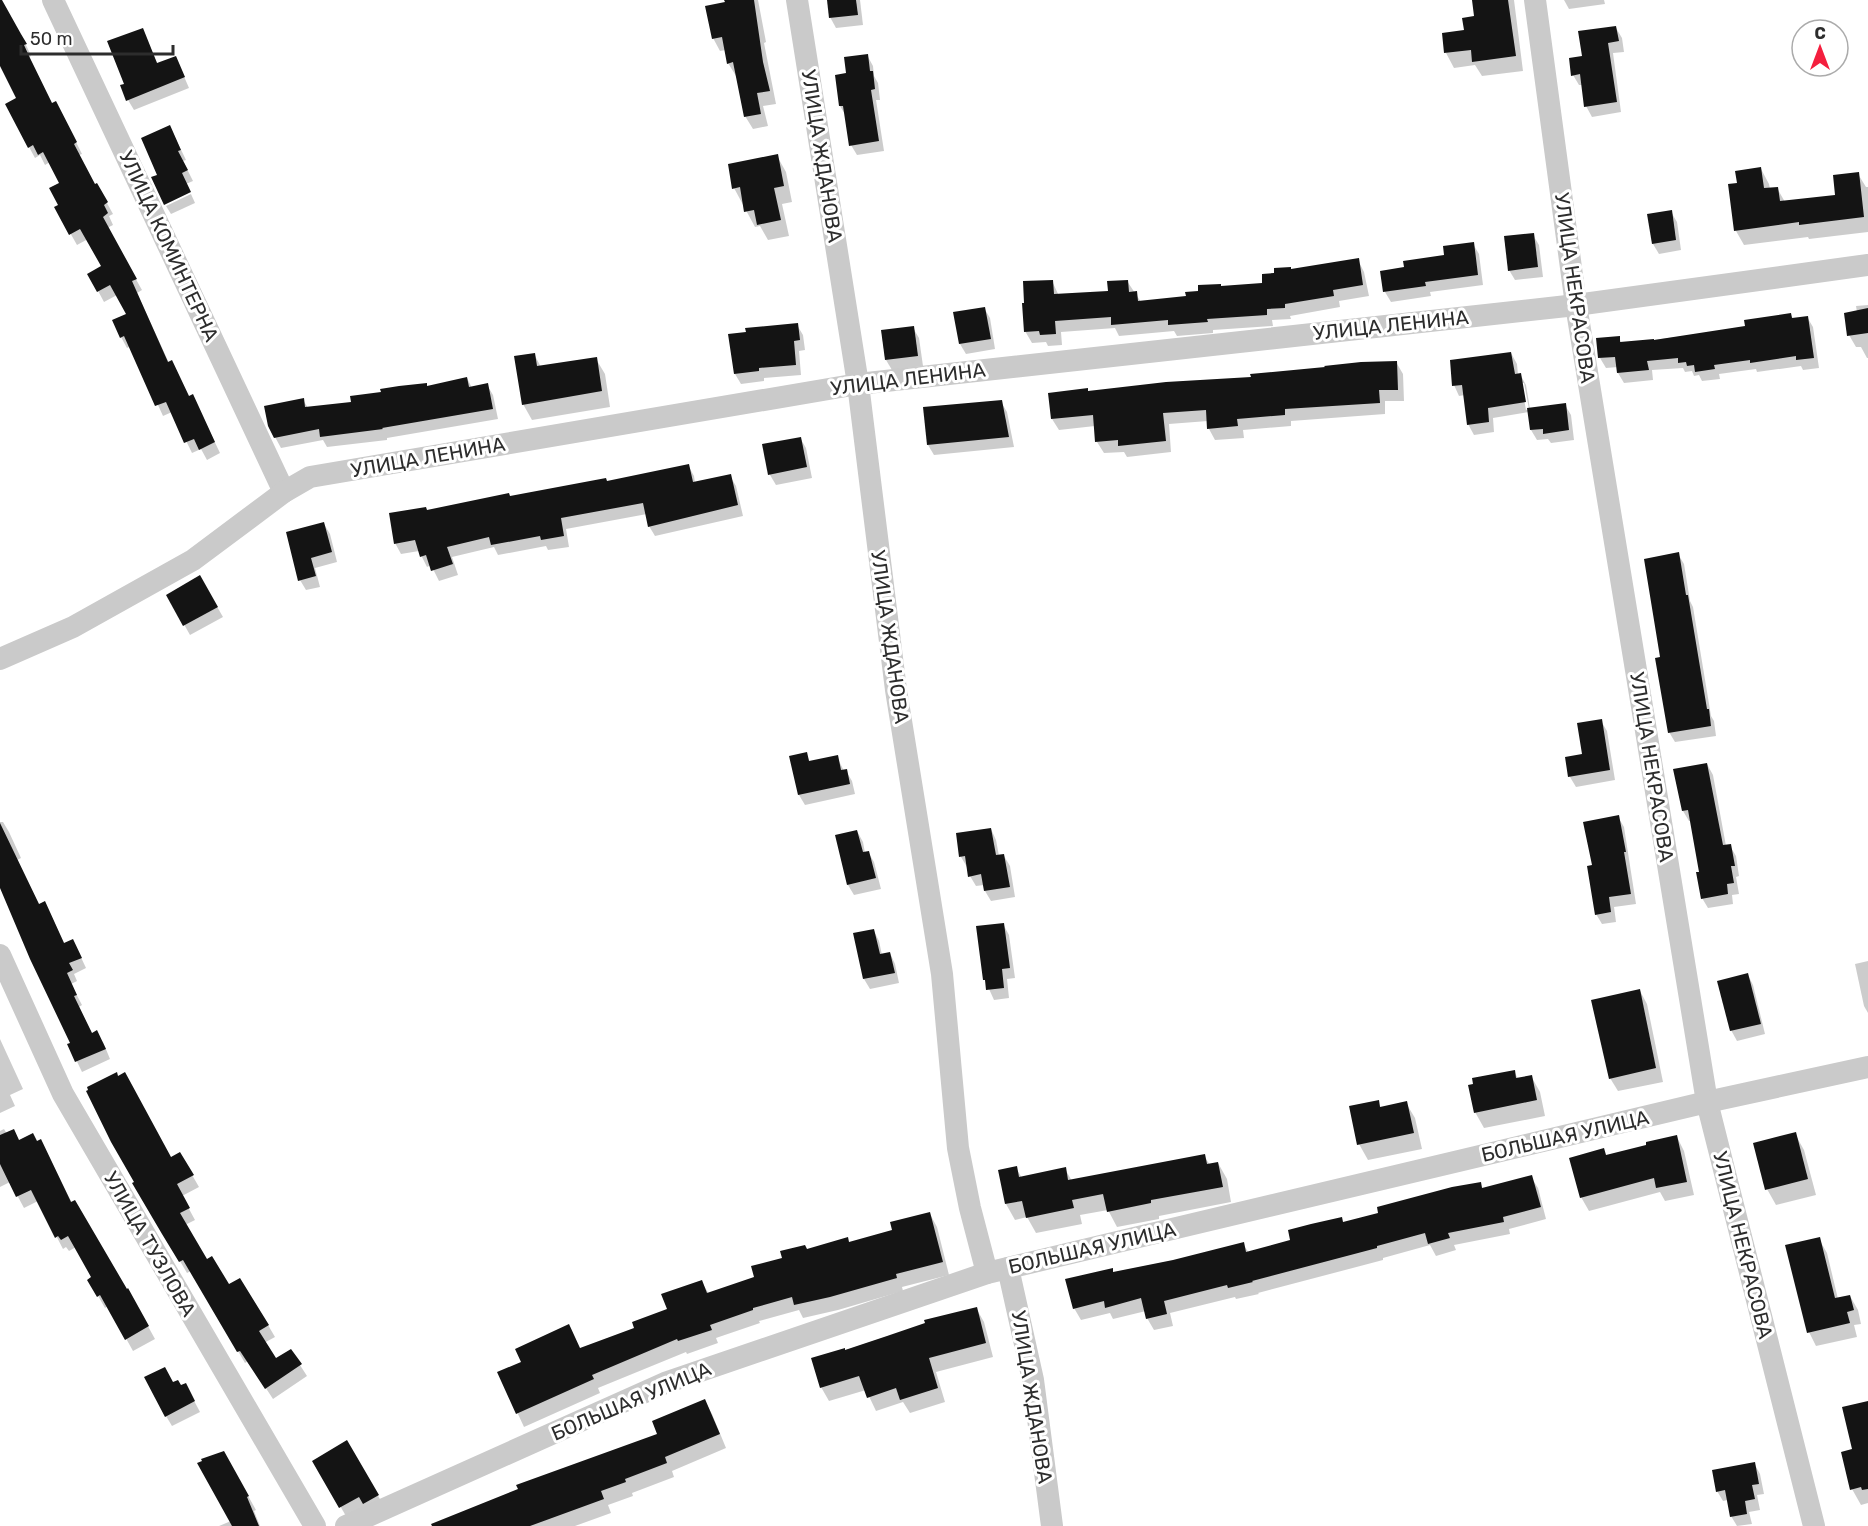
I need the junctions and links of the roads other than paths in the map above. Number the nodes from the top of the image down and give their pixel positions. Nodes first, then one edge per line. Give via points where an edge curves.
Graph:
1 (53, 0) edge
2 (797, 0) edge
3 (1535, 0) edge
4 (1868, 265) edge
5 (1576, 305) junction
6 (858, 384) junction
7 (284, 492) junction
8 (0, 659) edge
9 (0, 955) edge
10 (1868, 1068) edge
11 (1707, 1102) junction
12 (998, 1271) junction
13 (315, 1526) edge
14 (346, 1526) edge
15 (1052, 1526) edge
16 (1814, 1526) edge

1 - 7 street, УЛИЦА КОМИНТЕРНА
2 - 6 street, УЛИЦА ЖДАНОВА
3 - 5 street, УЛИЦА НЕКРАСОВА
4 - 5 street, УЛИЦА ЛЕНИНА
5 - 6 street, УЛИЦА ЛЕНИНА
5 - 11 street, УЛИЦА НЕКРАСОВА
6 - 7 street, УЛИЦА ЛЕНИНА via 310,477
6 - 12 street, УЛИЦА ЖДАНОВА via 896,690 942,974 958,1148 970,1208
7 - 8 street, УЛИЦА ЛЕНИНА via 193,560 73,627
9 - 13 street, УЛИЦА ТУЗЛОВА via 63,1094
10 - 11 street, БОЛЬШАЯ УЛИЦА
11 - 12 street, БОЛЬШАЯ УЛИЦА
11 - 16 street, УЛИЦА НЕКРАСОВА
12 - 14 street, БОЛЬШАЯ УЛИЦА via 665,1383
12 - 15 street, УЛИЦА ЖДАНОВА via 1033,1380

